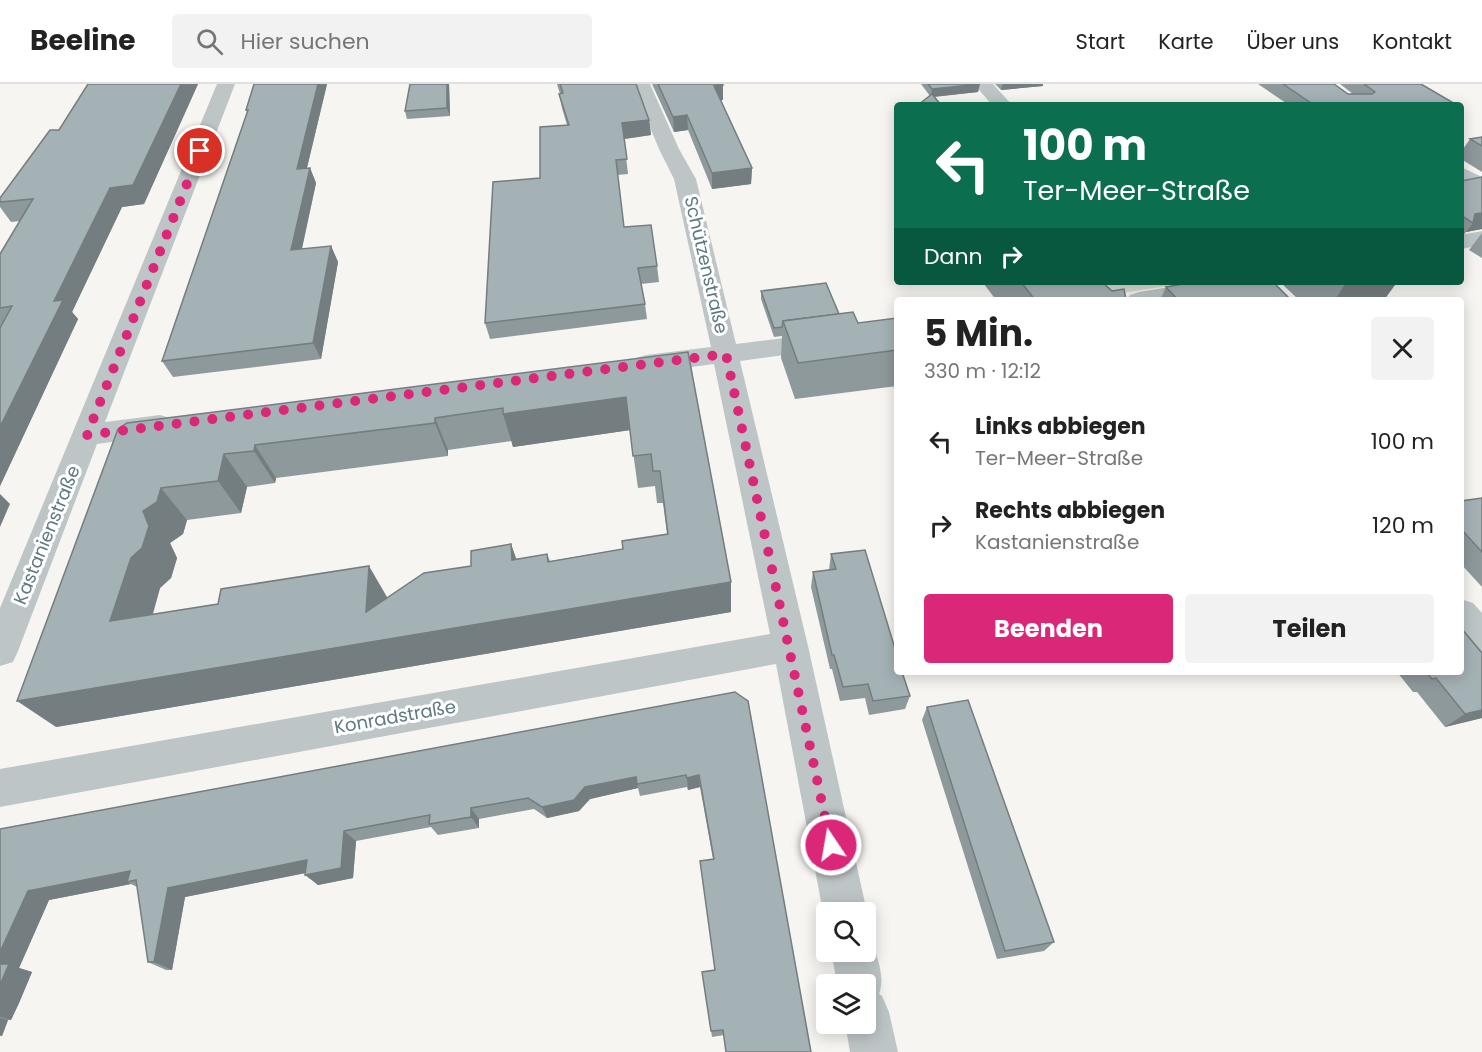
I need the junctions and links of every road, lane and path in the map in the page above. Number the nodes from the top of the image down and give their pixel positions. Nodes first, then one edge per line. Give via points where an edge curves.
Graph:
1 (226, 84) edge
2 (640, 84) edge
3 (983, 84) edge
4 (999, 102) edge
5 (1464, 175) edge
6 (1482, 186) edge
7 (1482, 238) edge
8 (1464, 241) edge
9 (1231, 285) edge
10 (1174, 297) edge
11 (894, 332) edge
12 (726, 354) junction
13 (623, 367) edge
14 (183, 423) edge
15 (87, 435) junction
16 (1464, 617) edge
17 (1482, 638) edge
18 (790, 646) junction
19 (0, 651) edge
20 (0, 788) edge
21 (843, 902) edge
22 (870, 1034) edge
23 (874, 1052) edge

1 - 15 street, Kastanienstraße
2 - 12 street, Schützenstraße via 686,179
3 - 4 street
5 - 6 street
7 - 8 street
9 - 10 street
11 - 12 street
12 - 13 street
12 - 18 street, Schützenstraße
14 - 15 street
15 - 19 street, Kastanienstraße
16 - 17 street
18 - 20 street, Konradstraße
18 - 21 street, Schützenstraße
22 - 23 street

